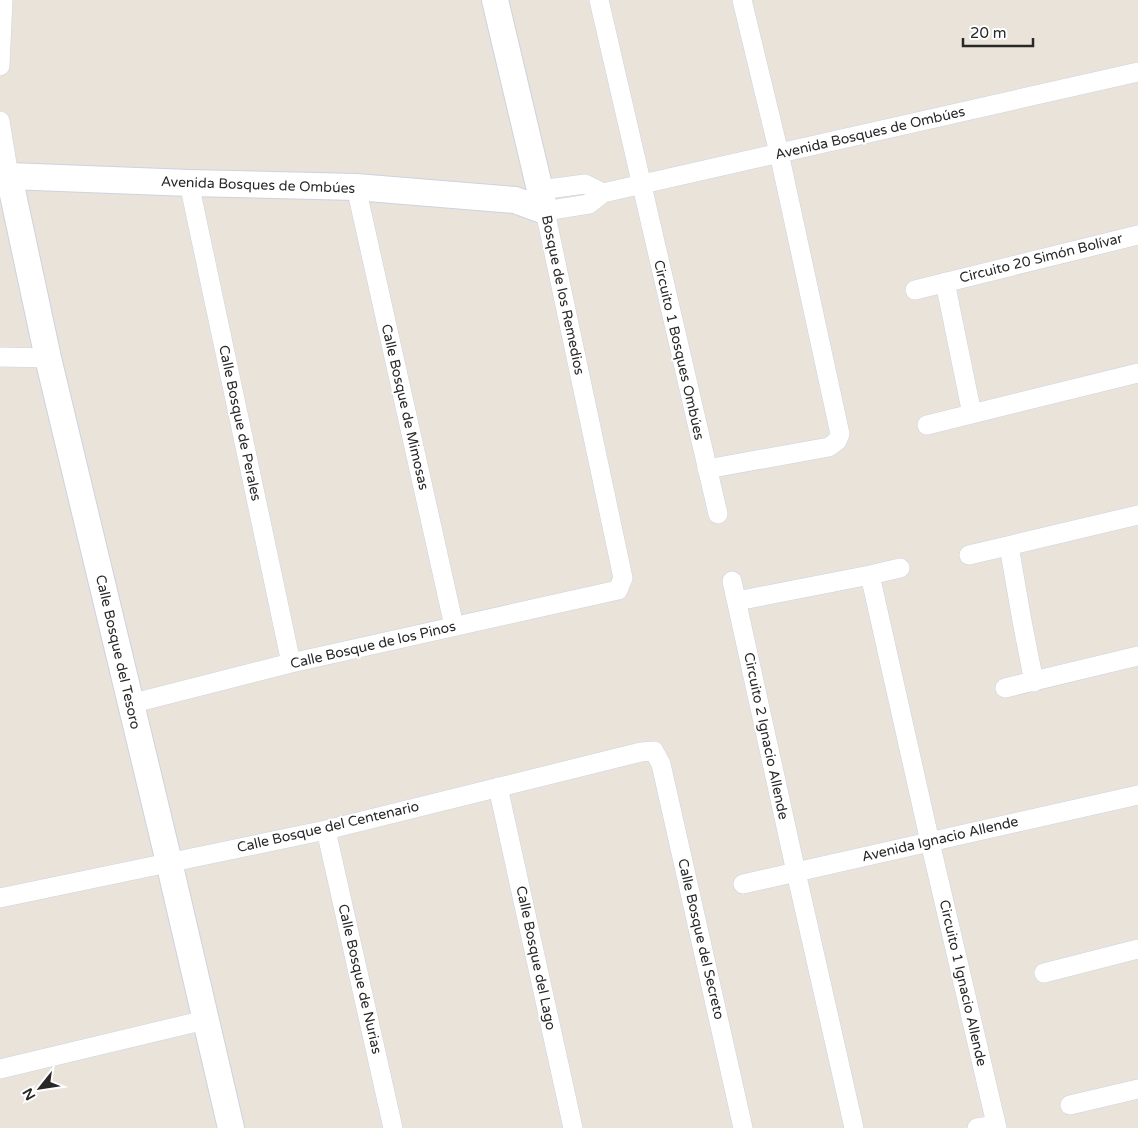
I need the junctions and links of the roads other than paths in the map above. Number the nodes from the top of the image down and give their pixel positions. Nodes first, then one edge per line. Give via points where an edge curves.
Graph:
1 (3, 0) edge
2 (495, 0) edge
3 (598, 0) edge
4 (742, 0) edge
5 (0, 66) edge
6 (1138, 72) edge
7 (0, 121) edge
8 (779, 154) junction
9 (4, 176) edge
10 (189, 183) junction
11 (641, 185) junction
12 (356, 187) junction
13 (543, 200) junction
14 (1138, 235) edge
15 (945, 282) junction
16 (915, 290) dead end
17 (0, 356) edge
18 (48, 358) junction
19 (1138, 373) edge
20 (972, 414) junction
21 (927, 426) dead end
22 (706, 469) junction
23 (718, 514) dead end
24 (1138, 514) edge
25 (1009, 546) junction
26 (969, 555) dead end
27 (900, 568) dead end
28 (870, 575) junction
29 (732, 581) dead end
30 (618, 590) joint
31 (737, 601) junction
32 (454, 626) junction
33 (1138, 656) edge
34 (292, 663) junction
35 (1034, 682) junction
36 (1005, 688) dead end
37 (130, 704) junction
38 (654, 752) joint
39 (498, 787) junction
40 (1138, 795) edge
41 (326, 830) junction
42 (930, 842) junction
43 (168, 862) junction
44 (796, 872) junction
45 (743, 884) dead end
46 (0, 898) edge
47 (1138, 949) edge
48 (1044, 972) dead end
49 (205, 1020) junction
50 (0, 1069) edge
51 (1138, 1089) edge
52 (1070, 1104) dead end
53 (996, 1126) edge
54 (230, 1128) edge
55 (393, 1128) edge
56 (573, 1128) edge
57 (743, 1128) edge
58 (854, 1128) edge
59 (977, 1128) edge

1 - 5 street
2 - 13 street, Bosque de los Remedios
3 - 11 street, Circuito 1 Bosques Ombúes
4 - 8 street
6 - 8 street, Avenida Bosques de Ombúes
7 - 9 street
8 - 11 street, Avenida Bosques de Ombúes
8 - 22 street via 840,434 838,442 829,446
9 - 10 street, Avenida Bosques de Ombúes
9 - 18 street, Calle Bosque del Tesoro
10 - 12 street, Avenida Bosques de Ombúes
10 - 34 street, Calle Bosque de Perales
11 - 13 street, Avenida Bosques de Ombúes via 603,193 589,204
11 - 22 street, Circuito 1 Bosques Ombúes
12 - 13 street, Avenida Bosques de Ombúes
12 - 32 street, Calle Bosque de Mimosas
13 - 30 street, Bosque de los Remedios via 623,578
14 - 15 street, Circuito 20 Simón Bolívar
15 - 16 street, Circuito 20 Simón Bolívar
15 - 20 street, Circuito 20 Simón Bolívar
17 - 18 street
18 - 37 street, Calle Bosque del Tesoro
19 - 20 street
20 - 21 street
22 - 23 street, Circuito 1 Bosques Ombúes
24 - 25 street
25 - 26 street
25 - 35 street
27 - 28 street
28 - 31 street
28 - 42 street
29 - 31 street, Circuito 2 Ignacio Allende
30 - 32 street, Calle Bosque de los Pinos
31 - 44 street, Circuito 2 Ignacio Allende
32 - 34 street, Calle Bosque de los Pinos
33 - 35 street
34 - 37 street, Calle Bosque de los Pinos
35 - 36 street
37 - 43 street, Calle Bosque del Tesoro
38 - 39 street, Calle Bosque del Centenario via 641,752
38 - 57 street, Calle Bosque del Secreto via 661,764
39 - 41 street, Calle Bosque del Centenario
39 - 56 street, Calle Bosque del Lago
40 - 42 street, Avenida Ignacio Allende
41 - 43 street, Calle Bosque del Centenario
41 - 55 street, Calle Bosque de Nurias
42 - 44 street, Avenida Ignacio Allende
42 - 53 street, Circuito 1 Ignacio Allende
43 - 46 street, Calle Bosque del Centenario
43 - 49 street, Calle Bosque del Tesoro
44 - 45 street, Avenida Ignacio Allende
44 - 58 street
47 - 48 street
49 - 50 street
49 - 54 street, Calle Bosque del Tesoro
51 - 52 street
53 - 59 street, Circuito 1 Ignacio Allende

